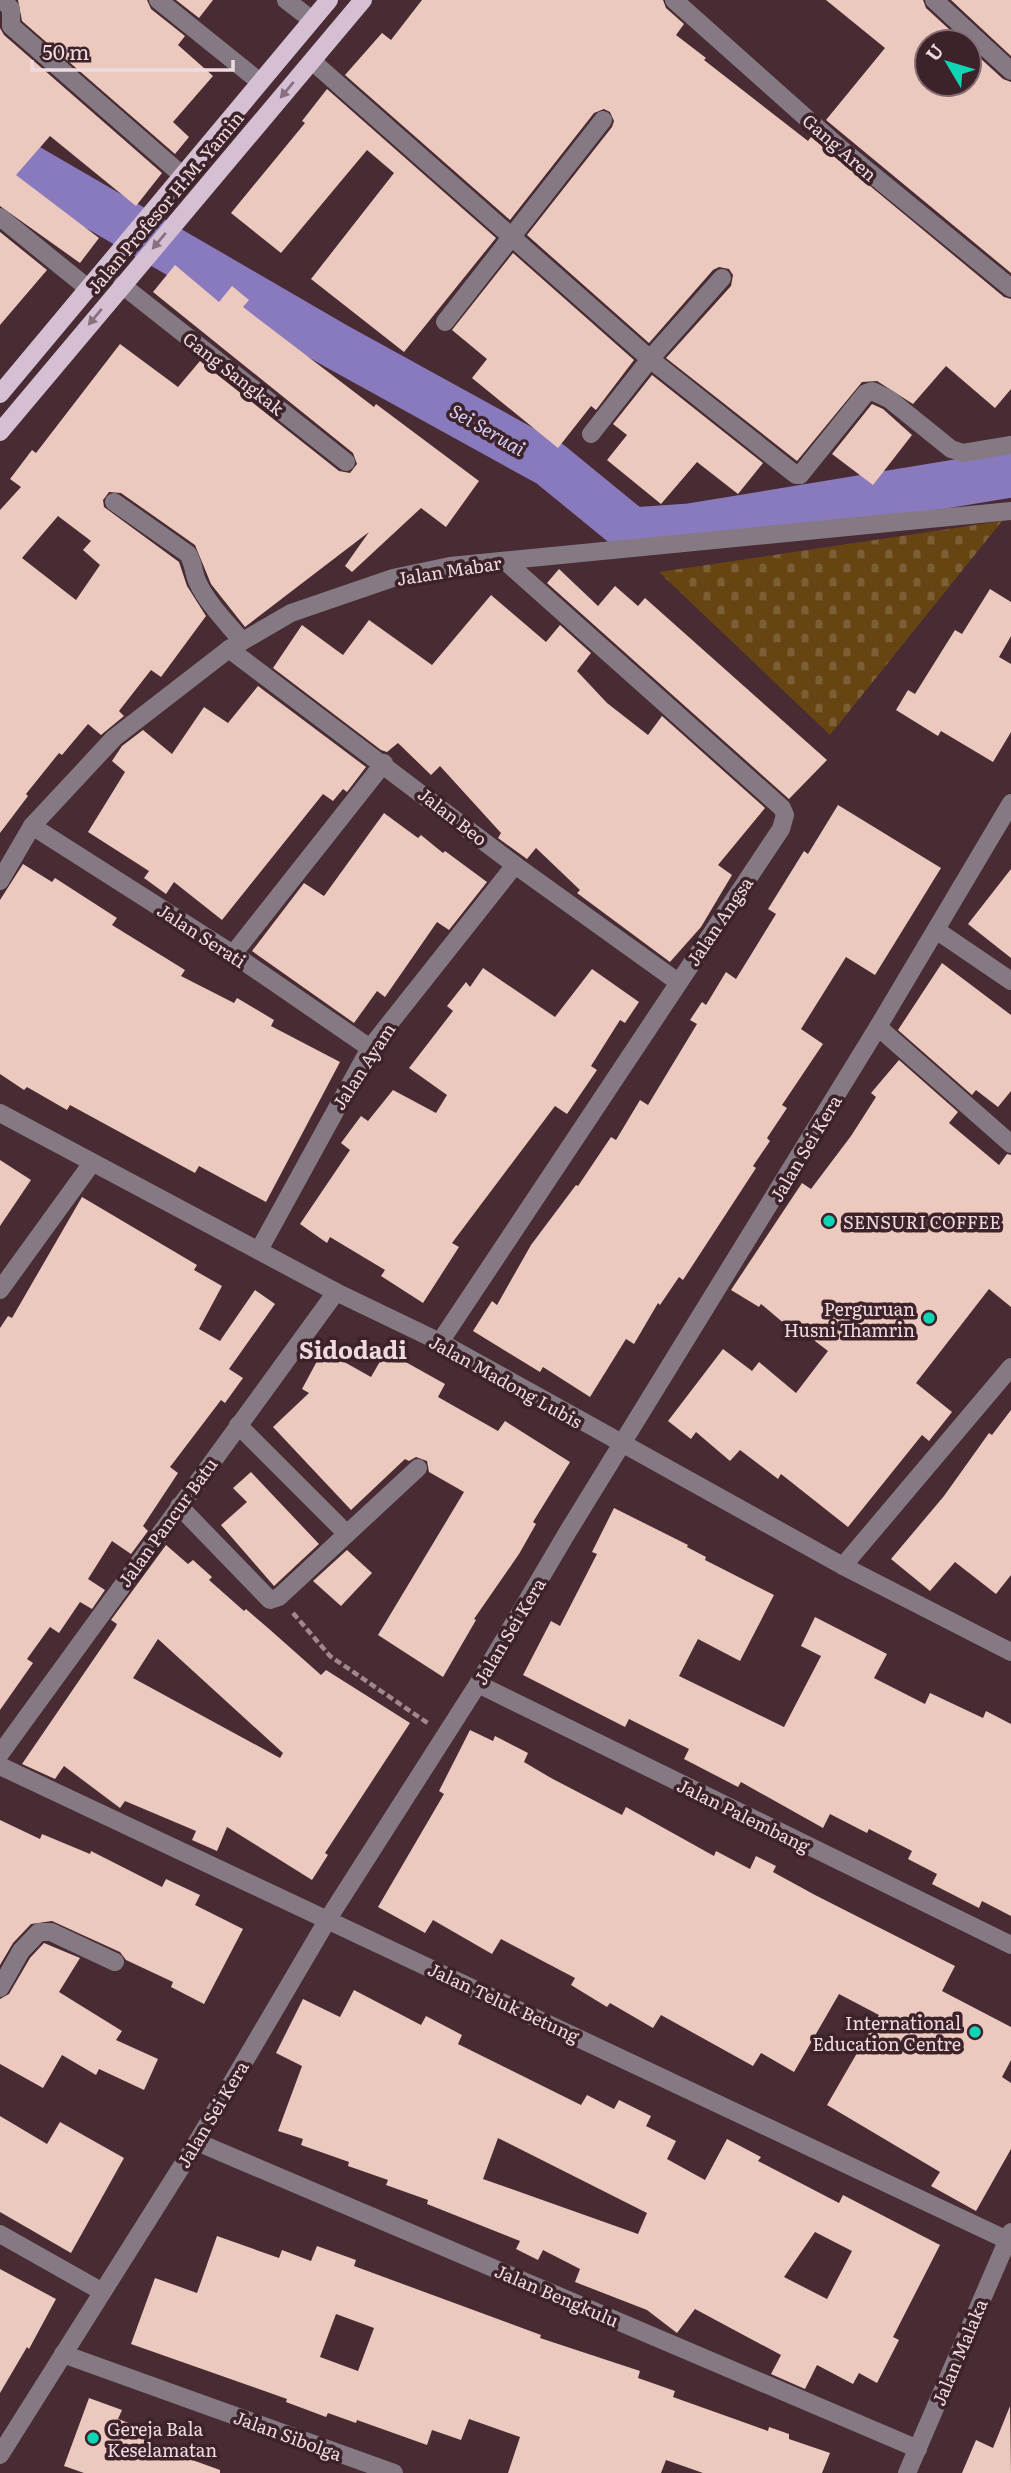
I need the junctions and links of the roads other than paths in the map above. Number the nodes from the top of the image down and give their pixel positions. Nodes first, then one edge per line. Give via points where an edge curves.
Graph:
1 (4, 0) edge
2 (158, 0) edge
3 (286, 0) edge
4 (329, 0) edge
5 (363, 0) edge
6 (674, 0) edge
7 (934, 0) edge
8 (312, 20) junction
9 (312, 61) junction
10 (1011, 71) edge
11 (260, 82) junction
12 (603, 120) dead end
13 (183, 176) junction
14 (0, 216) edge
15 (512, 236) junction
16 (722, 278) dead end
17 (122, 285) junction
18 (1011, 288) edge
19 (89, 289) junction
20 (445, 322) dead end
21 (650, 359) junction
22 (0, 394) edge
23 (0, 432) edge
24 (590, 434) dead end
25 (1011, 445) edge
26 (346, 462) dead end
27 (114, 502) dead end
28 (1011, 511) edge
29 (505, 561) junction
30 (236, 645) junction
31 (384, 763) junction
32 (1011, 803) edge
33 (33, 826) junction
34 (515, 864) junction
35 (0, 881) edge
36 (936, 930) junction
37 (233, 954) junction
38 (1011, 981) edge
39 (678, 982) junction
40 (878, 1027) junction
41 (370, 1048) junction
42 (0, 1113) edge
43 (1011, 1144) edge
44 (92, 1163) junction
45 (259, 1251) junction
46 (0, 1290) edge
47 (336, 1292) junction
48 (440, 1342) junction
49 (1011, 1367) edge
50 (238, 1425) junction
51 (622, 1446) junction
52 (418, 1468) dead end
53 (178, 1506) junction
54 (347, 1534) junction
55 (843, 1566) junction
56 (1011, 1652) edge
57 (478, 1684) junction
58 (0, 1754) edge
59 (0, 1766) edge
60 (328, 1919) junction
61 (1011, 1945) edge
62 (115, 1962) dead end
63 (0, 1988) edge
64 (197, 2142) junction
65 (0, 2234) edge
66 (1009, 2236) edge
67 (101, 2291) junction
68 (63, 2354) junction
69 (918, 2449) junction
70 (0, 2455) edge
71 (394, 2473) edge
72 (907, 2473) edge

1 - 13 street via 11,9 11,26
2 - 11 street
3 - 8 street
4 - 8 main road, Jalan Profesor H.M. Yamin
5 - 9 main road, Jalan Profesor H.M. Yamin
6 - 18 street, Gang Aren via 840,148
7 - 10 street
8 - 11 main road, Jalan Profesor H.M. Yamin
9 - 15 street
9 -> 17 main road, Jalan Profesor H.M. Yamin
11 - 13 main road, Jalan Profesor H.M. Yamin
12 - 15 street
13 - 19 main road, Jalan Profesor H.M. Yamin
14 - 19 street
15 - 20 street
15 - 21 street
16 - 21 street
17 -> 23 main road, Jalan Profesor H.M. Yamin
17 - 26 street, Gang Sangkak
19 - 22 main road, Jalan Profesor H.M. Yamin
21 - 24 street
21 - 25 street via 798,476 872,391 889,399 951,449 963,453
27 - 30 street, Jalan Beo via 188,554 196,579
28 - 29 street, Jalan Mabar
29 - 30 street, Jalan Mabar via 393,578 291,613
29 - 39 street, Jalan Angsa via 785,815 781,829
30 - 31 street, Jalan Beo
30 - 33 street, Jalan Mabar via 114,738
31 - 34 street, Jalan Beo
31 - 37 street
32 - 36 street, Jalan Sei Kera
33 - 35 street, Jalan Mabar
33 - 37 street, Jalan Serati
34 - 39 street, Jalan Beo
34 - 41 street, Jalan Ayam
36 - 38 street
36 - 40 street, Jalan Sei Kera
37 - 41 street, Jalan Serati
39 - 48 street, Jalan Angsa
40 - 43 street
40 - 51 street, Jalan Sei Kera
41 - 45 street, Jalan Ayam
42 - 44 street, Jalan Madong Lubis
44 - 45 street, Jalan Madong Lubis
44 - 46 street
45 - 47 street, Jalan Madong Lubis
47 - 48 street, Jalan Madong Lubis
47 - 50 street, Jalan Pancur Batu
48 - 51 street, Jalan Madong Lubis
49 - 55 street
50 - 53 street, Jalan Pancur Batu
50 - 54 street
51 - 55 street, Jalan Madong Lubis
51 - 57 street, Jalan Sei Kera
52 - 54 street
53 - 54 street via 270,1600 279,1597
53 - 58 street, Jalan Pancur Batu
55 - 56 street, Jalan Madong Lubis
57 - 60 street, Jalan Sei Kera
57 - 61 street, Jalan Palembang
59 - 60 street, Jalan Teluk Betung
60 - 64 street, Jalan Sei Kera
60 - 66 street, Jalan Teluk Betung
62 - 63 street via 39,1932 21,1951
64 - 67 street, Jalan Sei Kera
64 - 69 street, Jalan Bengkulu
65 - 67 street
66 - 69 street, Jalan Malaka
67 - 68 street, Jalan Sei Kera
68 - 70 street, Jalan Sei Kera
68 - 71 street, Jalan Sibolga
69 - 72 street, Jalan Malaka

